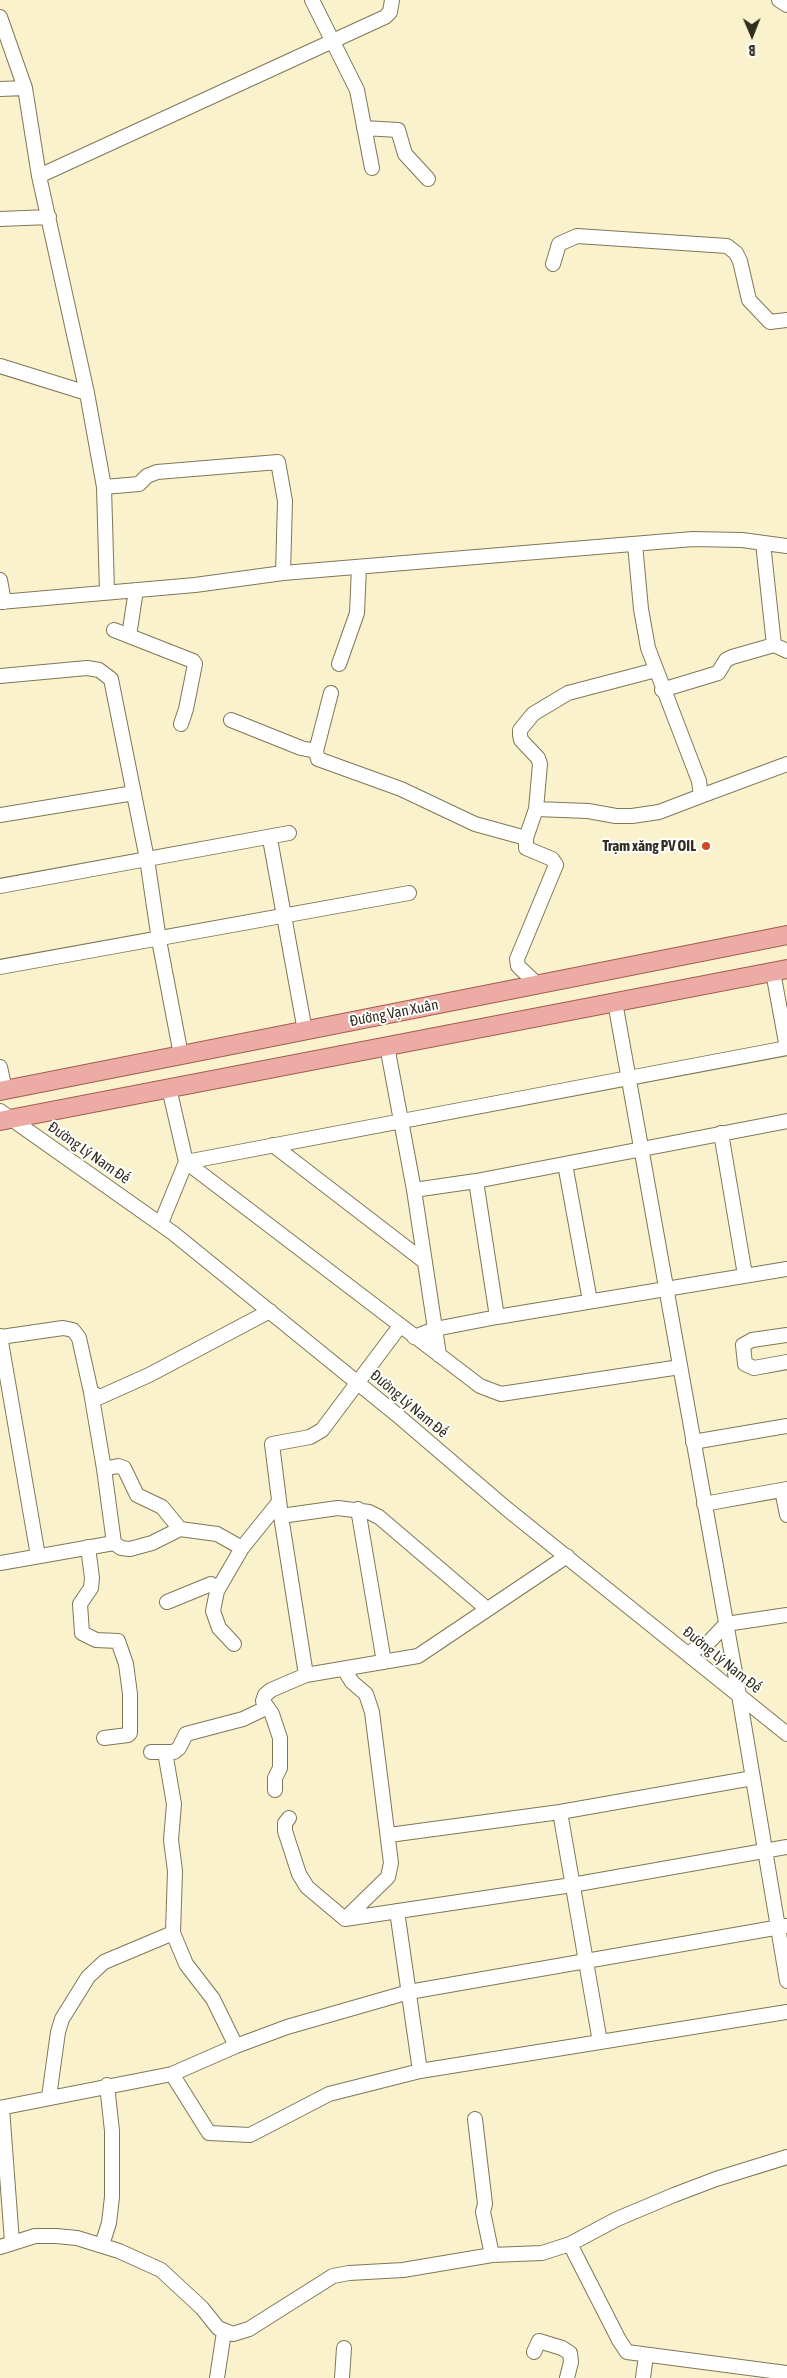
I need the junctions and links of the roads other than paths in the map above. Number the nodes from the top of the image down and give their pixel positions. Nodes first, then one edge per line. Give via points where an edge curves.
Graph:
1 (312, 0) edge
2 (392, 0) edge
3 (779, 0) edge
4 (787, 5) edge
5 (0, 17) edge
6 (331, 40) junction
7 (25, 88) junction
8 (0, 89) edge
9 (364, 128) junction
10 (372, 168) dead end
11 (39, 176) junction
12 (428, 179) dead end
13 (49, 217) junction
14 (0, 219) edge
15 (553, 264) dead end
16 (787, 320) edge
17 (0, 366) edge
18 (87, 393) junction
19 (104, 487) junction
20 (763, 543) junction
21 (635, 544) junction
22 (787, 546) edge
23 (359, 567) junction
24 (283, 574) junction
25 (0, 580) edge
26 (136, 590) junction
27 (107, 592) junction
28 (2, 602) edge
29 (114, 630) dead end
30 (129, 636) junction
31 (774, 645) junction
32 (787, 651) edge
33 (339, 664) dead end
34 (656, 670) junction
35 (0, 676) edge
36 (662, 690) junction
37 (331, 693) dead end
38 (231, 720) dead end
39 (181, 724) dead end
40 (316, 751) junction
41 (787, 764) edge
42 (134, 792) junction
43 (701, 796) junction
44 (536, 809) junction
45 (0, 816) edge
46 (289, 833) dead end
47 (526, 838) junction
48 (270, 839) junction
49 (147, 860) junction
50 (0, 886) edge
51 (409, 892) dead end
52 (284, 916) junction
53 (787, 935) edge
54 (159, 940) junction
55 (0, 967) edge
56 (780, 971) edge
57 (538, 985) junction
58 (615, 1002) junction
59 (305, 1031) junction
60 (387, 1046) junction
61 (787, 1048) edge
62 (181, 1055) junction
63 (0, 1066) edge
64 (629, 1078) junction
65 (169, 1088) junction
66 (3, 1090) edge
67 (4, 1117) edge
68 (402, 1121) junction
69 (787, 1121) edge
70 (722, 1133) junction
71 (273, 1145) junction
72 (641, 1148) junction
73 (186, 1162) junction
74 (565, 1164) junction
75 (476, 1181) junction
76 (414, 1190) junction
77 (161, 1223) junction
78 (425, 1262) junction
79 (787, 1268) edge
80 (746, 1275) junction
81 (666, 1290) junction
82 (590, 1301) junction
83 (270, 1311) junction
84 (497, 1316) junction
85 (400, 1326) junction
86 (435, 1329) junction
87 (787, 1336) edge
88 (0, 1337) edge
89 (414, 1337) junction
90 (439, 1355) junction
91 (787, 1362) edge
92 (680, 1367) junction
93 (357, 1382) junction
94 (91, 1392) junction
95 (787, 1426) edge
96 (693, 1442) junction
97 (104, 1469) junction
98 (785, 1489) edge
99 (704, 1504) junction
100 (280, 1509) junction
101 (358, 1509) junction
102 (787, 1515) edge
103 (180, 1529) junction
104 (114, 1543) junction
105 (88, 1548) junction
106 (242, 1548) junction
107 (38, 1556) junction
108 (567, 1556) junction
109 (0, 1563) edge
110 (216, 1582) junction
111 (167, 1602) dead end
112 (488, 1610) junction
113 (787, 1615) edge
114 (726, 1624) junction
115 (234, 1644) dead end
116 (688, 1653) junction
117 (384, 1662) junction
118 (344, 1669) junction
119 (306, 1676) junction
120 (739, 1695) junction
121 (266, 1708) junction
122 (787, 1734) edge
123 (104, 1738) dead end
124 (151, 1752) dead end
125 (165, 1752) junction
126 (753, 1778) junction
127 (275, 1790) dead end
128 (560, 1812) junction
129 (289, 1818) dead end
130 (388, 1835) junction
131 (787, 1847) edge
132 (765, 1851) junction
133 (572, 1885) junction
134 (397, 1911) junction
135 (345, 1919) junction
136 (782, 1927) edge
137 (172, 1932) junction
138 (586, 1962) junction
139 (787, 1981) edge
140 (409, 1992) junction
141 (787, 2012) edge
142 (600, 2042) junction
143 (236, 2046) junction
144 (420, 2071) junction
145 (172, 2074) junction
146 (106, 2085) junction
147 (49, 2097) junction
148 (1, 2108) edge
149 (474, 2119) dead end
150 (787, 2157) edge
151 (6, 2244) edge
152 (102, 2244) junction
153 (570, 2244) junction
154 (492, 2255) junction
155 (224, 2332) junction
156 (344, 2348) dead end
157 (534, 2352) dead end
158 (646, 2355) junction
159 (787, 2373) edge
160 (756, 2374) edge
161 (217, 2378) edge
162 (342, 2378) edge
163 (567, 2378) edge
164 (643, 2378) edge

1 - 6 street
2 - 6 street via 390,12 385,17
3 - 4 street
5 - 7 street
6 - 9 street via 357,90
6 - 11 street
7 - 8 street
7 - 11 street
9 - 10 street
9 - 12 street via 398,130 405,154
11 - 13 street
13 - 14 street
13 - 18 street
15 - 16 street via 559,244 577,236 727,246 740,261 749,300 770,322
17 - 18 street
18 - 19 street
19 - 24 street via 139,484 158,472 278,462 285,501
19 - 27 street
20 - 21 street via 693,538
20 - 22 street
20 - 31 street
21 - 23 street
21 - 34 street via 641,609 648,648
23 - 24 street
23 - 33 street via 357,613
24 - 26 street
25 - 28 street
26 - 27 street
26 - 30 street
27 - 28 street
29 - 30 street
30 - 39 street via 195,664
31 - 32 street
31 - 36 street via 732,656 718,673
34 - 36 street
34 - 44 street via 568,693 532,714 520,735 540,764
35 - 42 street via 87,668 106,673 115,692
36 - 43 street via 699,781
37 - 40 street
38 - 40 street
40 - 47 street via 316,756 322,761 401,788 475,824
41 - 43 street
42 - 45 street
42 - 49 street
43 - 44 street via 659,812 632,816
44 - 47 street
46 - 48 street
47 - 57 street via 526,848 552,859 556,865 517,959 518,966
48 - 49 street
48 - 52 street
49 - 50 street
49 - 54 street
51 - 52 street
52 - 54 street
52 - 59 street
53 - 57 main road, Đường Vạn Xuân
54 - 55 street
54 - 62 street
56 - 58 main road, Đường Vạn Xuân
56 - 61 street
57 - 59 main road, Đường Vạn Xuân
58 - 60 main road, Đường Vạn Xuân
58 - 64 street
59 - 62 main road, Đường Vạn Xuân
60 - 65 main road, Đường Vạn Xuân
60 - 68 street
61 - 64 street
62 - 66 main road, Đường Vạn Xuân
63 - 66 street
64 - 68 street
64 - 72 street
65 - 67 main road, Đường Vạn Xuân
65 - 73 street
67 - 77 street, Đường Lý Nam Đế
68 - 71 street
68 - 76 street
69 - 70 street
70 - 72 street
70 - 80 street
71 - 73 street
71 - 78 street
72 - 74 street
72 - 81 street
73 - 77 street
73 - 85 street
74 - 75 street
74 - 82 street
75 - 76 street
75 - 84 street
76 - 78 street
77 - 83 street, Đường Lý Nam Đế
78 - 86 street
79 - 80 street
80 - 81 street
81 - 82 street
81 - 92 street
82 - 84 street
83 - 93 street, Đường Lý Nam Đế
83 - 94 street via 150,1375 100,1397
84 - 86 street
85 - 89 street
85 - 93 street
86 - 89 street
86 - 90 street
87 - 91 street via 752,1340 742,1345 745,1364 754,1368
88 - 94 street via 63,1328 73,1330 79,1338
88 - 107 street
89 - 90 street
90 - 92 street via 480,1386 501,1394
92 - 96 street
93 - 100 street via 317,1434 272,1444
93 - 108 street, Đường Lý Nam Đế
94 - 97 street
95 - 96 street
96 - 99 street
97 - 103 street via 122,1467 137,1495 162,1506
97 - 104 street
98 - 99 street
98 - 102 street
99 - 114 street
100 - 101 street
100 - 106 street
100 - 119 street
101 - 112 street via 379,1517
101 - 117 street
103 - 104 street via 130,1549
103 - 106 street via 216,1534
104 - 105 street
105 - 107 street
105 - 123 street via 92,1578 91,1588 80,1604 82,1633 96,1640 118,1641 123,1651 130,1694 130,1733
106 - 110 street
107 - 109 street
108 - 112 street
108 - 116 street, Đường Lý Nam Đế
110 - 111 street
110 - 115 street via 213,1612 219,1628
112 - 117 street via 418,1656
113 - 114 street
114 - 116 street via 709,1642
114 - 120 street
116 - 120 street, Đường Lý Nam Đế
117 - 118 street
118 - 119 street
118 - 130 street via 352,1682 366,1694 372,1712
119 - 121 street via 271,1690 263,1698
120 - 122 street, Đường Lý Nam Đế
120 - 126 street
121 - 125 street via 243,1719 186,1734 177,1751
121 - 127 street via 272,1714 280,1738 280,1768 274,1778
124 - 125 street
125 - 137 street via 174,1804 171,1840 176,1871
126 - 128 street
126 - 132 street
128 - 130 street
128 - 133 street
129 - 135 street via 285,1823 286,1840 298,1874 307,1887
130 - 135 street via 392,1863 388,1877
131 - 132 street
132 - 133 street
132 - 136 street
133 - 134 street
133 - 138 street
134 - 135 street
134 - 140 street
136 - 138 street
136 - 139 street
137 - 143 street via 186,1964 213,1999
137 - 147 street via 104,1962 88,1977 62,2019
138 - 140 street
138 - 142 street
140 - 143 street via 287,2027
140 - 144 street
141 - 142 street
142 - 144 street
143 - 145 street
144 - 145 street via 329,2094 250,2135 209,2133
145 - 146 street
146 - 147 street
146 - 152 street via 112,2131 112,2197
147 - 148 street
148 - 151 street
149 - 154 street via 485,2204 483,2212
150 - 153 street via 674,2195 617,2219
151 - 152 street via 35,2236 77,2238
152 - 155 street via 161,2270
153 - 154 street via 542,2253
153 - 158 street via 627,2352
154 - 155 street via 403,2270 334,2276 249,2330 233,2334
155 - 161 street
156 - 162 street
157 - 163 street via 539,2341 570,2353 572,2362
158 - 160 street
158 - 164 street
159 - 160 street

